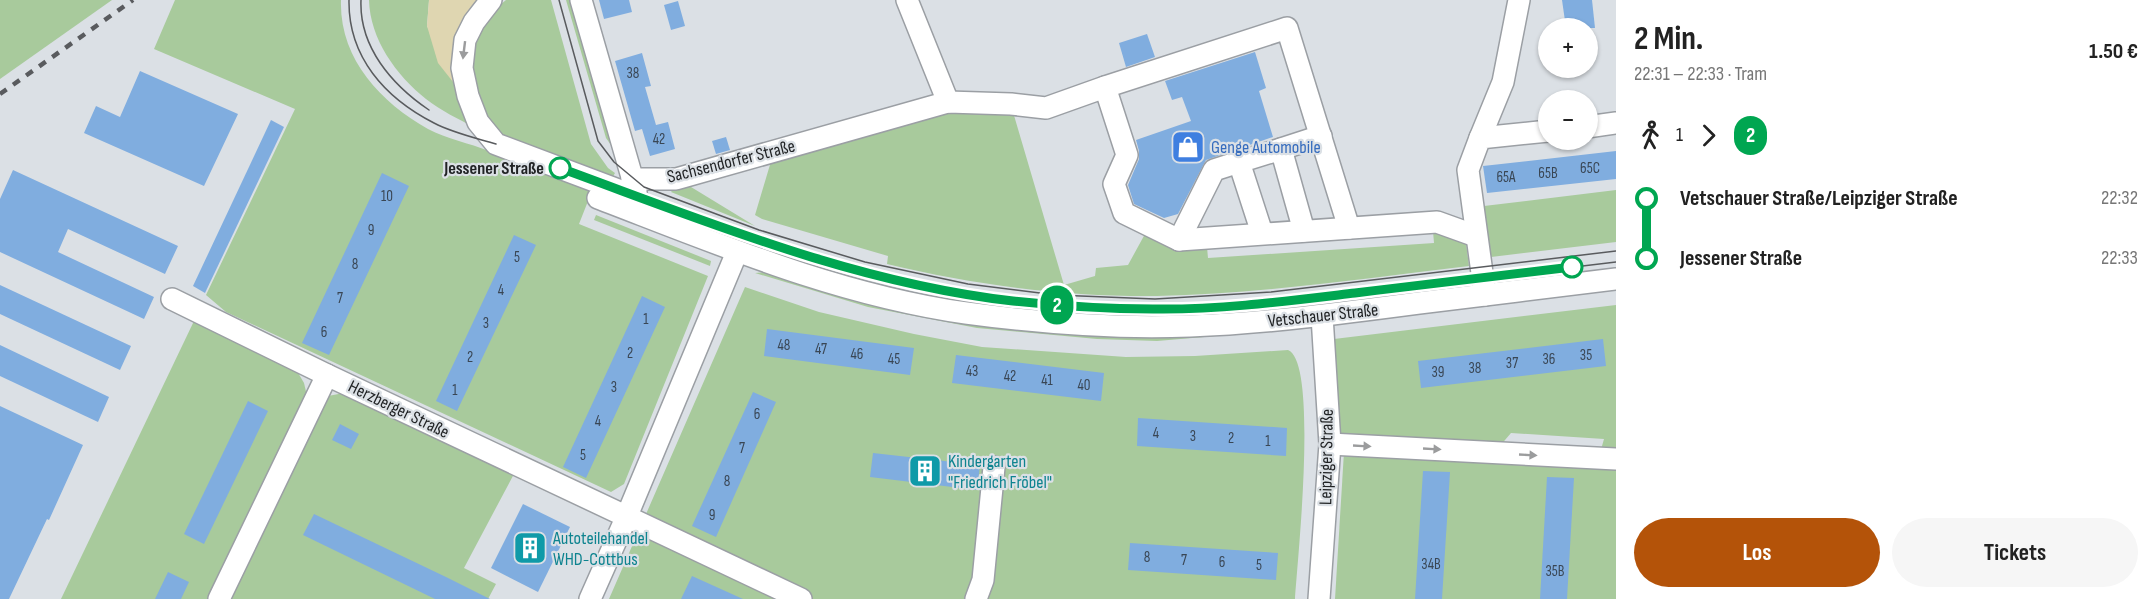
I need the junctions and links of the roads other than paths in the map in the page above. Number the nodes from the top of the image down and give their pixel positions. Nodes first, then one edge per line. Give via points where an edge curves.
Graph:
1 (491, 0) edge
2 (581, 0) edge
3 (908, 0) edge
4 (1519, 0) edge
5 (1105, 87) junction
6 (948, 102) junction
7 (1616, 123) edge
8 (1598, 125) edge
9 (1538, 132) edge
10 (1321, 136) junction
11 (1480, 138) junction
12 (1281, 149) junction
13 (1239, 162) junction
14 (635, 196) junction
15 (598, 198) dead end
16 (1349, 228) junction
17 (1304, 231) junction
18 (1262, 233) junction
19 (1476, 236) junction
20 (1179, 240) junction
21 (738, 252) junction
22 (1616, 279) edge
23 (1485, 295) junction
24 (172, 299) dead end
25 (1322, 316) junction
26 (336, 375) junction
27 (1330, 444) junction
28 (1616, 459) edge
29 (994, 467) dead end
30 (626, 518) junction
31 (219, 599) edge
32 (590, 599) edge
33 (801, 599) edge
34 (976, 599) edge
35 (1319, 599) edge

1 -> 14 street via 465,40 462,69 478,122 496,144
2 - 14 street
3 - 6 street
4 - 11 street via 1503,82
5 - 6 street, Sachsendorfer Straße via 1046,108
5 - 10 street, Sachsendorfer Straße via 1287,28
5 - 20 street via 1127,155 1114,184 1124,213
6 - 14 street, Sachsendorfer Straße via 676,171
7 - 8 street
9 - 11 street
10 - 12 street
10 - 16 street
11 - 19 street via 1468,170
12 - 13 street
12 - 17 street
13 - 18 street
13 - 20 street via 1214,170
14 - 15 street, Vetschauer Straße
14 - 21 street, Vetschauer Straße
16 - 17 street
16 - 19 street via 1437,222
17 - 18 street
18 - 20 street
19 - 23 street
21 - 25 street, Vetschauer Straße via 868,293 1015,319 1189,326
21 - 30 street
22 - 23 street, Vetschauer Straße
23 - 25 street, Vetschauer Straße
24 - 26 street, Herzberger Straße
25 - 27 street, Leipziger Straße
26 - 30 street, Herzberger Straße via 470,436
26 - 31 street
27 -> 28 street
27 - 35 street, Leipziger Straße
29 - 34 street via 983,580
30 - 32 street
30 - 33 street

